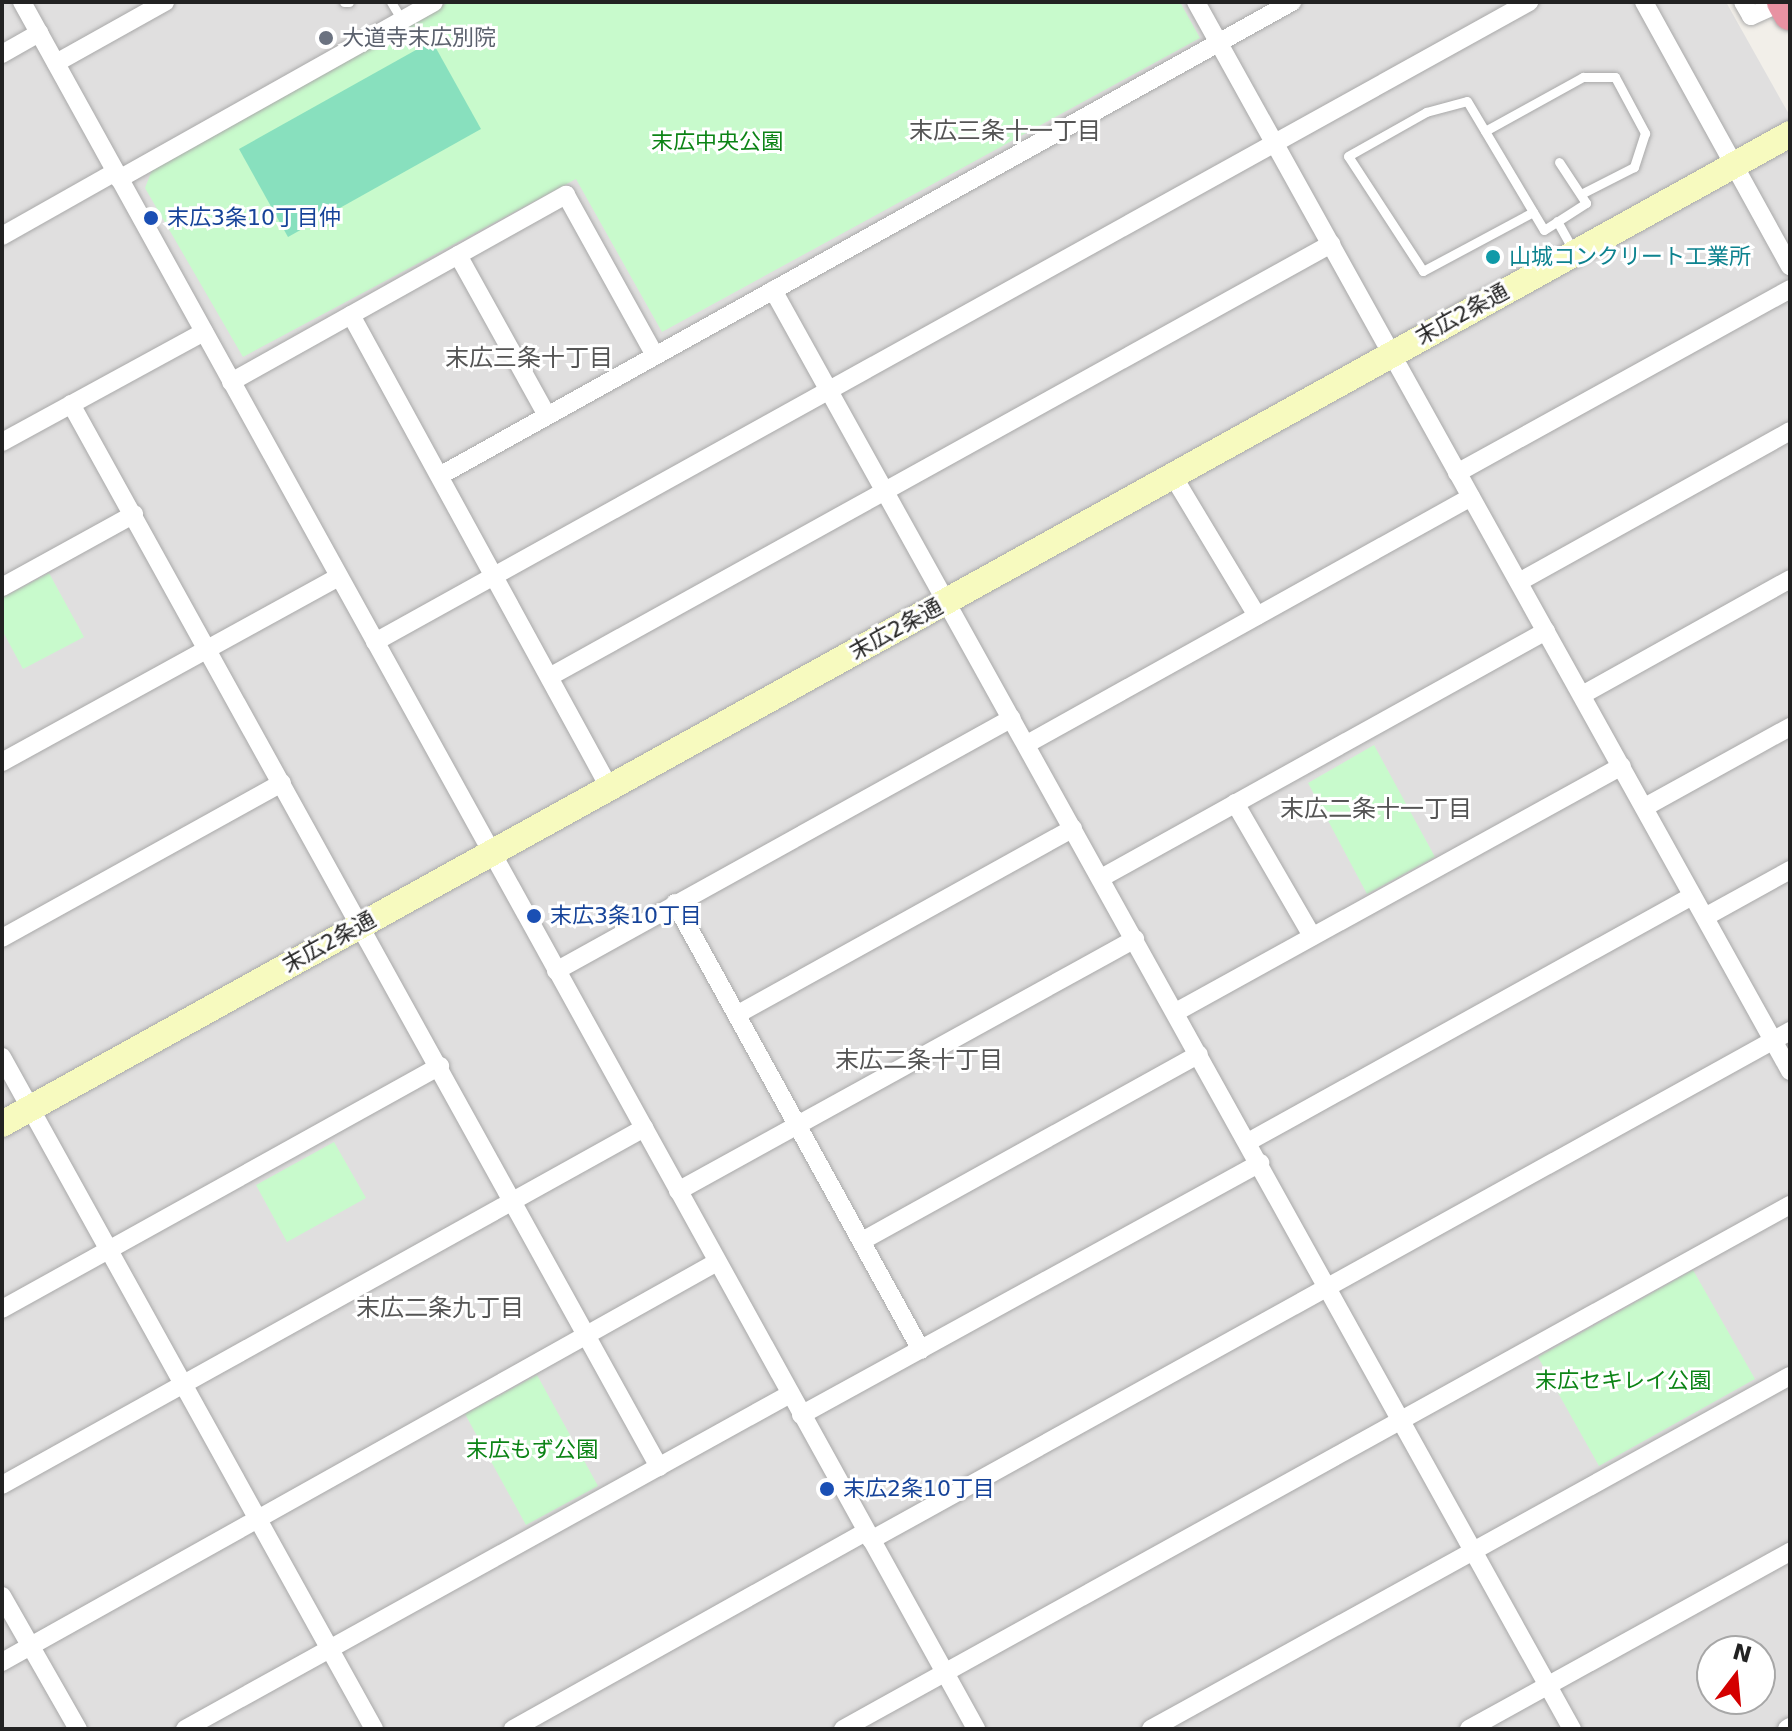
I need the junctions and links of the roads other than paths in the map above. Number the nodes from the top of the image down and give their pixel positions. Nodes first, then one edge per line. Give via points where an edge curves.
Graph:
1 (22, 2) edge
2 (165, 2) edge
3 (391, 2) edge
4 (434, 2) edge
5 (1196, 2) edge
6 (1292, 2) edge
7 (1529, 2) edge
8 (1644, 2) edge
9 (1743, 2) edge
10 (1783, 2) edge
11 (1790, 13) edge
12 (402, 20) junction
13 (39, 33) junction
14 (1218, 43) junction
15 (2, 54) edge
16 (56, 63) junction
17 (1485, 131) junction
18 (1790, 134) edge
19 (1275, 143) junction
20 (1559, 162) dead end
21 (1733, 166) junction
22 (117, 176) junction
23 (1581, 194) junction
24 (1533, 212) junction
25 (1557, 221) junction
26 (2, 236) edge
27 (1331, 244) junction
28 (1574, 253) junction
29 (458, 255) junction
30 (1790, 266) edge
31 (1790, 289) edge
32 (773, 290) junction
33 (351, 315) junction
34 (204, 332) junction
35 (1390, 353) junction
36 (654, 354) junction
37 (231, 382) junction
38 (830, 389) junction
39 (71, 404) junction
40 (546, 414) junction
41 (1790, 431) edge
42 (2, 442) edge
43 (1457, 473) junction
44 (441, 475) junction
45 (1173, 476) junction
46 (887, 493) junction
47 (1471, 497) junction
48 (134, 514) junction
49 (339, 577) junction
50 (495, 577) junction
51 (1790, 579) edge
52 (1519, 582) junction
53 (2, 587) edge
54 (947, 601) junction
55 (1257, 616) junction
56 (1546, 631) junction
57 (375, 642) junction
58 (209, 648) junction
59 (551, 676) junction
60 (1582, 695) junction
61 (1012, 718) junction
62 (1790, 727) edge
63 (1027, 744) junction
64 (2, 762) edge
65 (1622, 766) junction
66 (282, 783) junction
67 (609, 787) junction
68 (1235, 803) junction
69 (1645, 807) junction
70 (1073, 828) junction
71 (491, 854) junction
72 (1790, 870) edge
73 (1101, 878) junction
74 (1692, 896) junction
75 (675, 903) junction
76 (1705, 917) junction
77 (362, 924) junction
78 (1312, 936) junction
79 (2, 938) edge
80 (1135, 939) junction
81 (556, 971) junction
82 (1176, 1012) junction
83 (738, 1014) junction
84 (1782, 1036) edge
85 (1199, 1054) junction
86 (2, 1057) edge
87 (440, 1066) junction
88 (1790, 1071) edge
89 (31, 1108) junction
90 (2, 1124) edge
91 (798, 1126) junction
92 (644, 1128) junction
93 (1248, 1142) junction
94 (1260, 1163) junction
95 (678, 1191) junction
96 (513, 1202) junction
97 (1790, 1205) edge
98 (862, 1241) junction
99 (108, 1250) junction
100 (717, 1262) junction
101 (1327, 1285) junction
102 (2, 1309) edge
103 (586, 1336) junction
104 (921, 1350) junction
105 (1790, 1376) edge
106 (184, 1385) junction
107 (790, 1394) junction
108 (801, 1415) junction
109 (1402, 1417) junction
110 (659, 1467) junction
111 (2, 1485) edge
112 (257, 1519) junction
113 (868, 1536) junction
114 (1477, 1548) junction
115 (1790, 1552) edge
116 (2, 1596) edge
117 (30, 1646) junction
118 (329, 1648) junction
119 (2, 1662) edge
120 (945, 1673) junction
121 (1549, 1685) junction
122 (78, 1729) edge
123 (185, 1729) edge
124 (374, 1729) edge
125 (513, 1729) edge
126 (843, 1729) edge
127 (976, 1729) edge
128 (1151, 1729) edge
129 (1469, 1729) edge
130 (1572, 1729) edge

1 - 13 street
2 - 16 street
3 - 12 lane
4 - 12 street
5 - 14 street
6 - 14 street
7 - 19 street
8 - 21 street
9 - 10 street via 1751,16
10 - 11 highway
12 - 22 street
13 - 15 street
13 - 16 street
14 - 19 street
14 - 32 street
16 - 22 street
17 - 23 lane via 1583,77 1615,77 1645,133 1634,167
17 - 24 lane
17 - 24 lane via 1467,101 1426,112 1348,156 1423,271
18 - 21 street, 末広2条通
19 - 27 street
19 - 38 street
20 - 23 lane
21 - 28 street, 末広2条通
21 - 30 street
22 - 26 street
22 - 34 street
23 - 25 lane via 1586,203
24 - 25 lane via 1544,230
25 - 28 lane
27 - 35 street
27 - 46 street
28 - 35 street, 末広2条通
29 - 33 street
29 - 36 street via 566,195
29 - 40 street
31 - 43 street
32 - 36 street
32 - 38 street
33 - 37 street
33 - 44 street
34 - 37 street
34 - 39 street
35 - 43 street
35 - 45 street, 末広2条通
36 - 40 street
37 - 49 street
38 - 46 street
38 - 50 street
39 - 42 street
39 - 48 street
40 - 44 street
41 - 52 street
43 - 47 street
44 - 50 street
45 - 54 street, 末広2条通
45 - 55 street
46 - 54 street
46 - 59 street
47 - 52 street
47 - 55 street
48 - 53 street
48 - 58 street
49 - 57 street
49 - 58 street
50 - 57 street
50 - 59 street
51 - 60 street
52 - 56 street
54 - 61 street
54 - 67 street, 末広2条通
55 - 63 street
56 - 60 street
56 - 68 street
57 - 71 street
58 - 64 street
58 - 66 street
59 - 67 street
60 - 65 street
61 - 63 street
61 - 75 street
62 - 69 street
63 - 70 street
65 - 69 street
65 - 78 street
66 - 77 street
66 - 79 street
67 - 71 street, 末広2条通
68 - 73 street
68 - 78 street
69 - 74 street
70 - 73 street
70 - 83 street
71 - 77 street, 末広2条通
71 - 81 street
72 - 76 street
73 - 80 street
74 - 76 street
74 - 93 street
75 - 81 street
75 - 83 street
76 - 84 street
77 - 87 street
77 - 89 street, 末広2条通
78 - 82 street
80 - 82 street
80 - 91 street
81 - 92 street
82 - 85 street
83 - 91 street
84 - 88 street
84 - 101 street
85 - 93 street
85 - 98 street
86 - 89 street
87 - 96 street
87 - 99 street
89 - 90 street, 末広2条通
89 - 99 street
91 - 95 street
91 - 98 street
92 - 95 street
92 - 96 street
93 - 94 street
94 - 101 street
94 - 104 street
95 - 100 street
96 - 103 street
96 - 106 street
97 - 109 street
98 - 104 street
99 - 102 street
99 - 106 street
100 - 103 street
100 - 107 street
101 - 109 street
101 - 113 street
103 - 110 street
103 - 112 street
104 - 108 street
105 - 114 street
106 - 111 street
106 - 112 street
107 - 108 street
107 - 110 street
108 - 113 street
109 - 114 street
109 - 120 street
110 - 118 street
112 - 117 street
112 - 118 street
113 - 120 street
113 - 125 street
114 - 121 street
114 - 128 street
115 - 121 street
116 - 117 street
117 - 119 street
117 - 122 street
118 - 123 street
118 - 124 street
120 - 126 street
120 - 127 street
121 - 129 street
121 - 130 street

